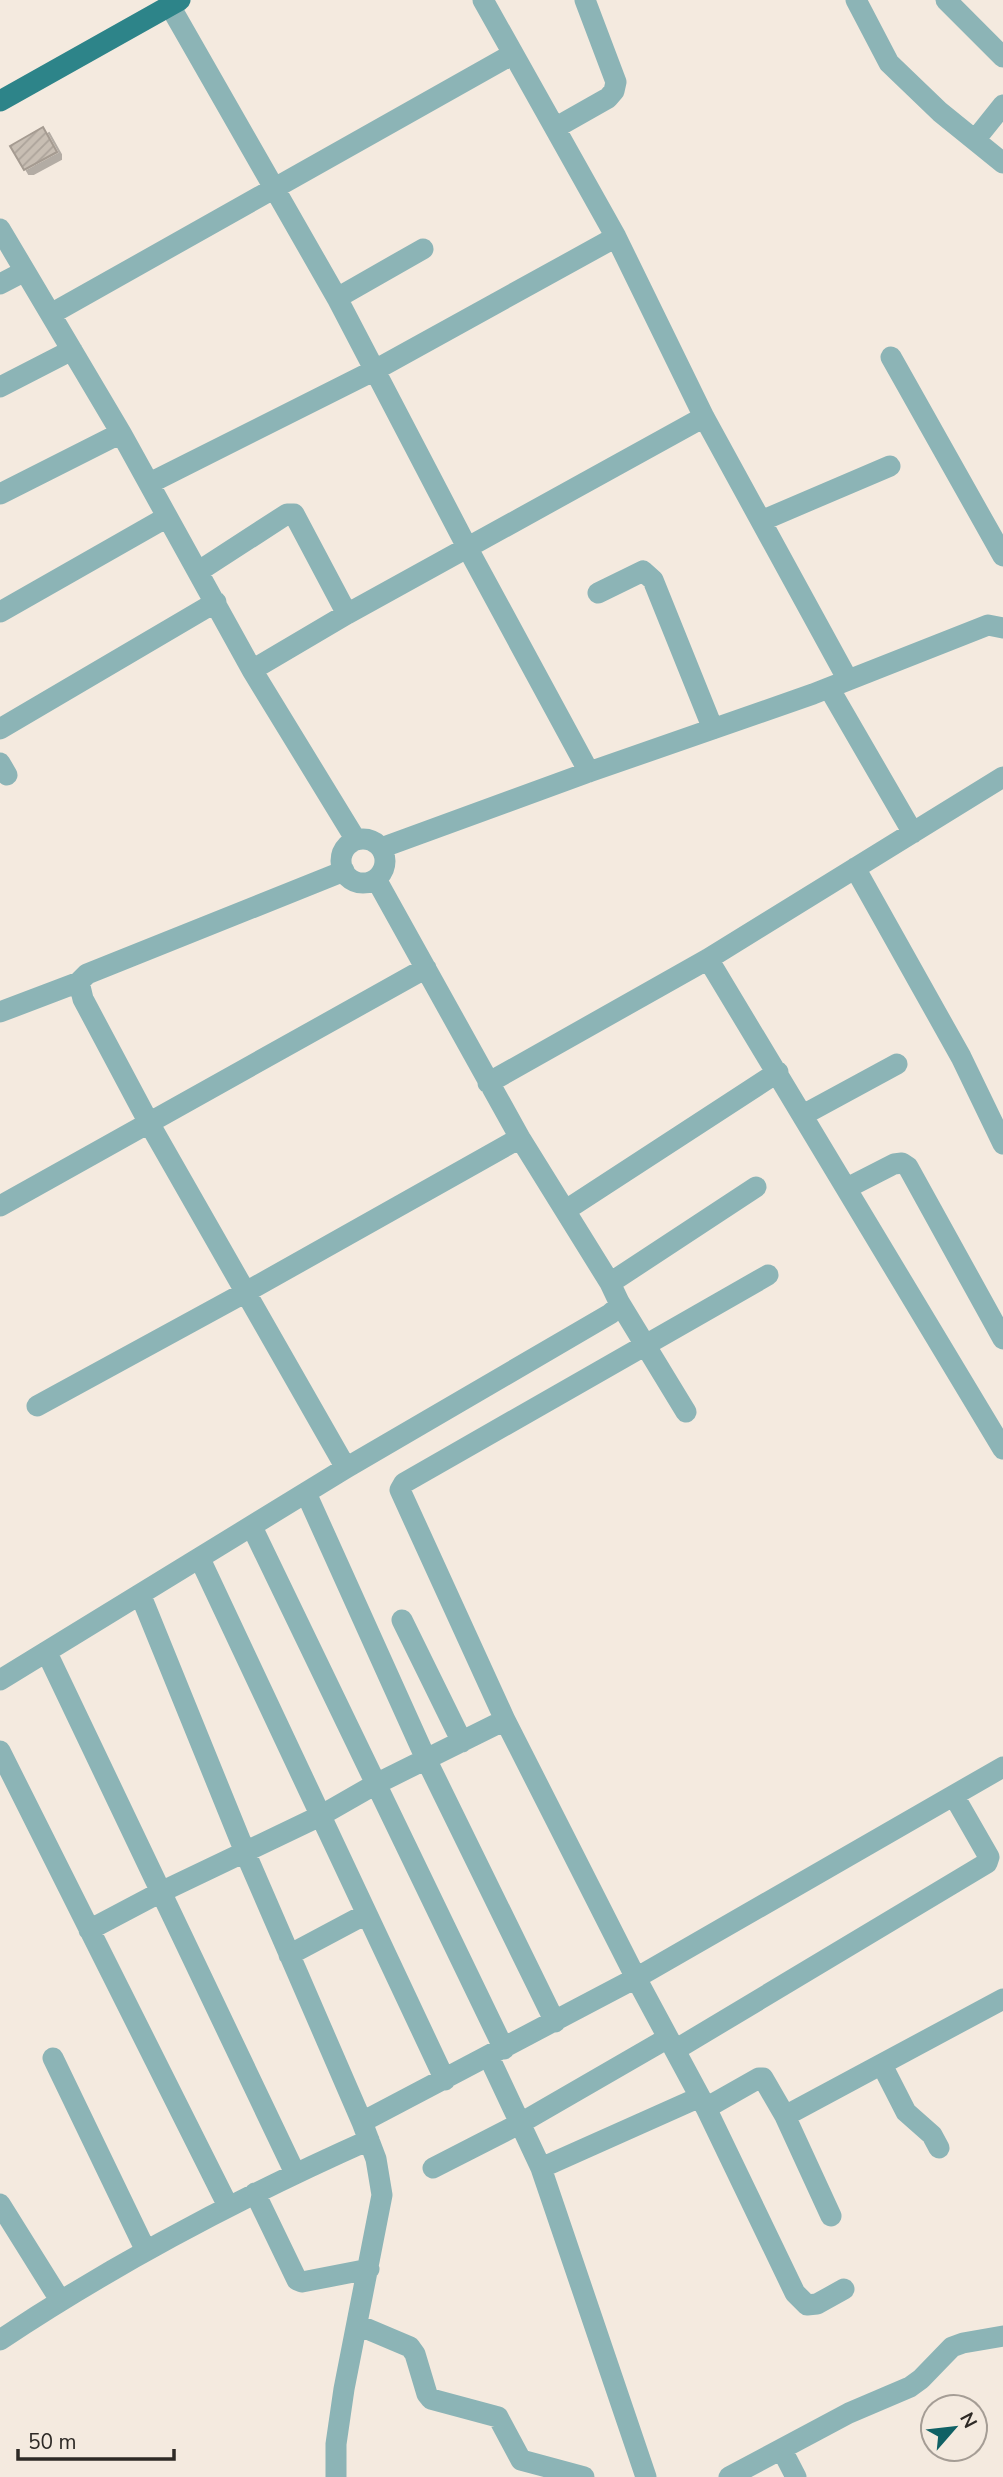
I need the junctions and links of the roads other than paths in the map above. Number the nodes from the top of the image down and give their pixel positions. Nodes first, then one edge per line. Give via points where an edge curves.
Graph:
1 (483, 0) edge
2 (585, 0) edge
3 (856, 0) edge
4 (946, 0) edge
5 (175, 3) edge
6 (513, 54) junction
7 (1003, 57) edge
8 (0, 101) edge
9 (1003, 105) edge
10 (555, 128) junction
11 (975, 140) junction
12 (1003, 163) edge
13 (275, 189) junction
14 (0, 229) edge
15 (616, 237) junction
16 (423, 249) dead end
17 (25, 271) junction
18 (0, 284) edge
19 (337, 299) junction
20 (51, 314) junction
21 (72, 350) junction
22 (891, 357) dead end
23 (375, 370) junction
24 (0, 387) edge
25 (704, 417) junction
26 (121, 433) junction
27 (890, 466) dead end
28 (149, 483) junction
29 (0, 494) edge
30 (167, 517) junction
31 (761, 522) junction
32 (467, 547) junction
33 (1003, 556) edge
34 (199, 571) junction
35 (598, 593) dead end
36 (216, 602) junction
37 (0, 612) edge
38 (347, 614) junction
39 (1003, 628) edge
40 (252, 670) junction
41 (839, 684) junction
42 (0, 729) edge
43 (713, 729) junction
44 (589, 772) junction
45 (1003, 777) edge
46 (913, 833) junction
47 (356, 840) junction
48 (381, 848) junction
49 (855, 868) junction
50 (344, 871) junction
51 (376, 878) junction
52 (708, 959) junction
53 (426, 968) junction
54 (79, 982) junction
55 (0, 1012) edge
56 (897, 1064) dead end
57 (778, 1072) junction
58 (488, 1083) junction
59 (803, 1115) junction
60 (149, 1123) junction
61 (520, 1138) junction
62 (1003, 1144) edge
63 (756, 1186) dead end
64 (847, 1188) junction
65 (0, 1206) edge
66 (566, 1210) junction
67 (768, 1275) dead end
68 (246, 1292) junction
69 (614, 1293) junction
70 (1003, 1339) edge
71 (647, 1346) junction
72 (37, 1406) dead end
73 (686, 1412) dead end
74 (1003, 1449) edge
75 (346, 1468) junction
76 (306, 1493) junction
77 (252, 1527) junction
78 (200, 1559) junction
79 (141, 1596) junction
80 (402, 1620) dead end
81 (47, 1653) junction
82 (0, 1680) edge
83 (505, 1720) junction
84 (462, 1742) junction
85 (0, 1751) edge
86 (426, 1759) junction
87 (1003, 1767) edge
88 (376, 1784) junction
89 (954, 1796) junction
90 (320, 1816) junction
91 (245, 1852) junction
92 (161, 1892) junction
93 (366, 1914) junction
94 (89, 1930) junction
95 (289, 1955) junction
96 (636, 1978) junction
97 (1003, 1999) edge
98 (555, 2022) junction
99 (672, 2044) junction
100 (497, 2053) junction
101 (53, 2058) dead end
102 (882, 2065) junction
103 (445, 2080) junction
104 (703, 2102) junction
105 (785, 2116) junction
106 (519, 2124) junction
107 (365, 2131) junction
108 (939, 2148) dead end
109 (433, 2168) dead end
110 (541, 2168) junction
111 (295, 2173) junction
112 (255, 2193) junction
113 (0, 2204) edge
114 (228, 2206) junction
115 (831, 2216) dead end
116 (6, 2230) edge
117 (146, 2251) junction
118 (369, 2269) junction
119 (844, 2289) dead end
120 (60, 2300) junction
121 (358, 2325) junction
122 (2, 2333) edge
123 (1003, 2336) edge
124 (782, 2449) junction
125 (336, 2477) edge
126 (584, 2477) edge
127 (646, 2477) edge
128 (729, 2477) edge
129 (796, 2477) edge

1 - 6 street
2 - 10 street via 616,82 614,91
3 - 11 street via 889,63
4 - 7 street
5 - 8 main road
5 - 13 street
6 - 10 street
6 - 13 street
9 - 11 street
10 - 15 street
11 - 12 street
13 - 19 street
13 - 20 street
14 - 17 street
15 - 23 street
15 - 25 street
16 - 19 street
17 - 18 street
17 - 20 street
19 - 23 street
20 - 21 street
21 - 24 street
21 - 26 street
22 - 33 street
23 - 28 street
23 - 32 street
25 - 31 street
25 - 32 street
26 - 28 street
26 - 29 street
27 - 31 street
28 - 30 street
30 - 34 street
30 - 37 street
31 - 41 street
32 - 38 street
32 - 44 street
34 - 36 street
34 - 38 street via 287,514 294,514
35 - 43 street via 643,571 653,580
36 - 40 street
36 - 42 street
38 - 40 street
39 - 41 street via 988,625
40 - 47 street
41 - 43 street
41 - 46 street
43 - 44 street
44 - 48 street
45 - 46 street
46 - 49 street
47 - 48 street via 370,840
47 - 50 street via 341,857
48 - 51 street via 384,868
49 - 52 street
49 - 62 street via 961,1057
50 - 51 street via 362,883
50 - 54 street via 87,974
51 - 53 street
52 - 57 street
52 - 58 street
53 - 58 street
53 - 60 street
54 - 55 street
54 - 60 street via 83,999
56 - 59 street
57 - 59 street
57 - 66 street
58 - 61 street
59 - 64 street
60 - 65 street
60 - 68 street
61 - 66 street
61 - 68 street
63 - 69 street
64 - 70 street via 894,1164 908,1167
64 - 74 street
66 - 69 street
67 - 71 street
68 - 72 street
68 - 75 street
69 - 71 street
69 - 75 street via 610,1314
71 - 73 street
71 - 83 street via 401,1485 401,1495
75 - 76 street
76 - 77 street
76 - 86 street
77 - 78 street
77 - 88 street
78 - 79 street
78 - 90 street
79 - 81 street
79 - 91 street
80 - 84 street
81 - 82 street
81 - 92 street
83 - 84 street
83 - 96 street
84 - 86 street
85 - 94 street
86 - 88 street
86 - 98 street
87 - 89 street
88 - 90 street
88 - 100 street
89 - 96 street
89 - 99 street via 989,1857 987,1863
90 - 91 street
90 - 93 street
91 - 92 street
91 - 95 street
92 - 94 street
92 - 111 street
93 - 95 street
93 - 103 street
94 - 114 street
95 - 107 street
96 - 98 street
96 - 99 street
97 - 102 street
98 - 100 street
99 - 104 street
99 - 106 street
100 - 103 street
100 - 106 street
101 - 117 street
102 - 105 street
102 - 108 street via 904,2110 932,2135
103 - 107 street
104 - 105 street via 762,2077
104 - 110 street
104 - 119 street via 795,2293 807,2305
105 - 115 street
106 - 109 street
106 - 110 street
107 - 111 street
107 - 118 street via 382,2195
110 - 127 street
111 - 112 street
112 - 114 street
112 - 118 street via 297,2280
113 - 116 street
114 - 117 street
116 - 120 street
117 - 120 street
118 - 121 street
120 - 122 street
121 - 125 street via 338,2430
121 - 126 street via 411,2347 431,2399 498,2417 521,2460
123 - 124 street via 953,2347 916,2383
124 - 128 street
124 - 129 street

